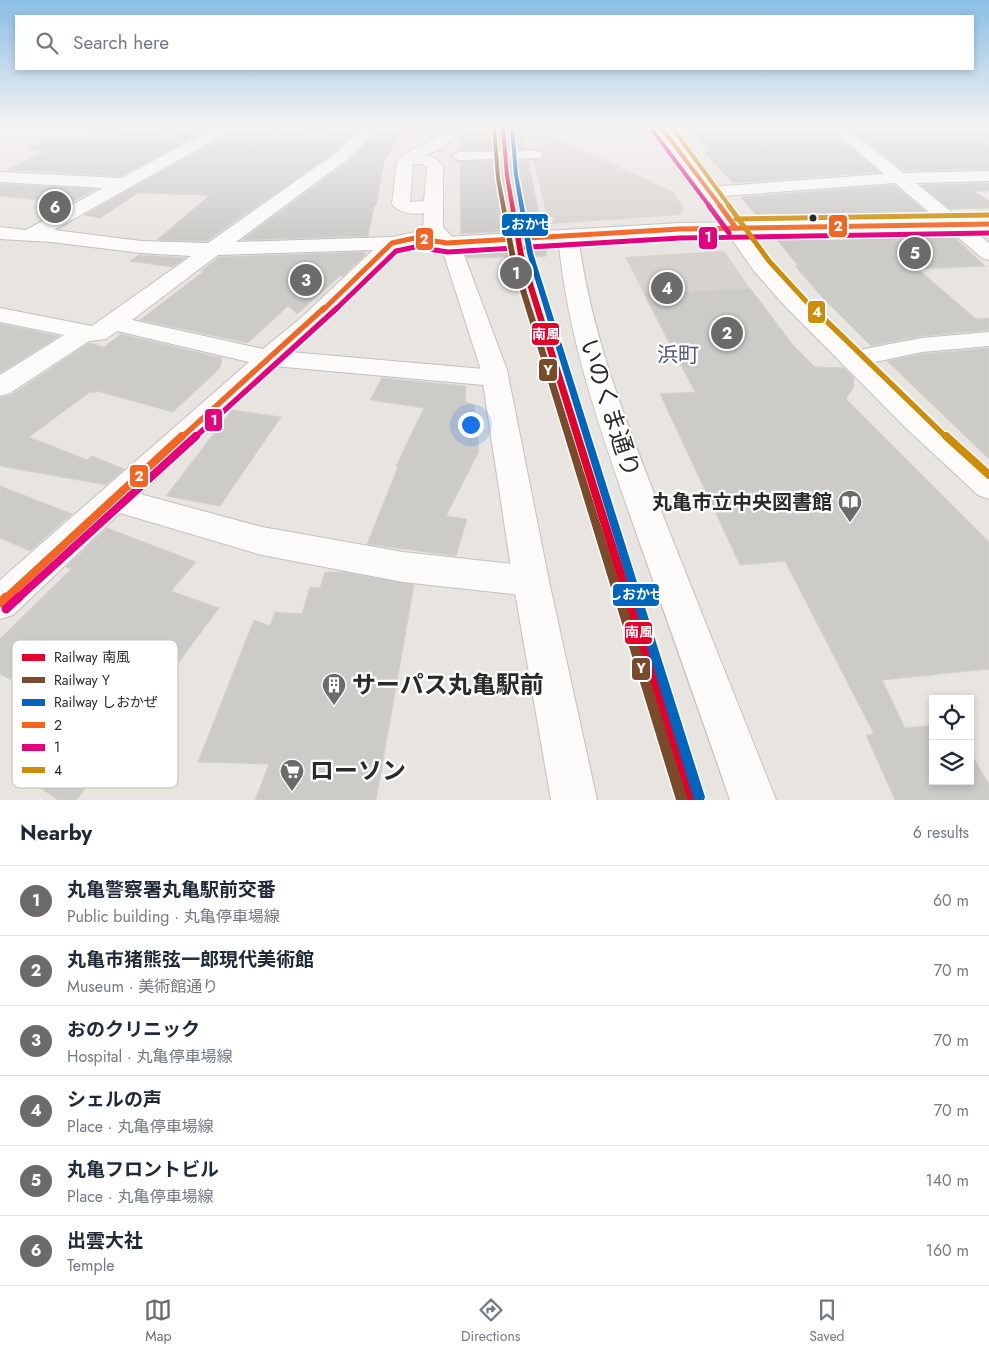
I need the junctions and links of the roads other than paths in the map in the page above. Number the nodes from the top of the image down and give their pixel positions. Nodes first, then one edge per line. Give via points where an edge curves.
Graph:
1 (164, 163) edge
2 (331, 163) edge
3 (406, 163) edge
4 (433, 163) edge
5 (688, 163) edge
6 (881, 163) edge
7 (435, 166) joint
8 (989, 176) edge
9 (0, 177) edge
10 (899, 178) junction
11 (126, 184) junction
12 (710, 192) junction
13 (401, 204) junction
14 (433, 204) junction
15 (989, 224) edge
16 (956, 225) junction
17 (0, 233) edge
18 (739, 233) junction
19 (29, 236) junction
20 (568, 236) junction
21 (447, 242) junction
22 (392, 243) junction
23 (213, 249) junction
24 (0, 252) edge
25 (989, 254) edge
26 (0, 315) edge
27 (114, 321) junction
28 (84, 333) junction
29 (989, 339) edge
30 (268, 358) junction
31 (852, 359) junction
32 (495, 378) junction
33 (0, 387) edge
34 (989, 487) edge
35 (114, 499) junction
36 (531, 581) junction
37 (0, 603) edge
38 (574, 800) edge
39 (753, 800) edge

1 - 11 street
2 - 23 street
3 - 13 street
4 - 7 street
5 - 12 street
6 - 10 street
7 - 14 street
8 - 10 street
9 - 11 street
10 - 12 street
10 - 16 street
11 - 19 street
12 - 18 street
13 - 14 street via 416,208
13 - 21 street via 416,224
14 - 21 street via 433,228
15 - 16 street
16 - 18 street
16 - 25 street
17 - 19 street
18 - 20 street
18 - 31 street via 791,299
19 - 23 street via 141,247
19 - 24 street
20 - 21 street
20 - 39 street, いのくま通り via 586,341 611,418
21 - 22 street via 416,238
21 - 32 street
22 - 23 street
22 - 30 street
23 - 27 street
26 - 28 street
27 - 28 street via 97,334
27 - 30 street via 128,327
28 - 33 street
29 - 31 street via 922,344
30 - 32 street
30 - 35 street
31 - 34 street
32 - 36 street
35 - 36 street via 262,541 403,567
35 - 37 street
36 - 38 street

